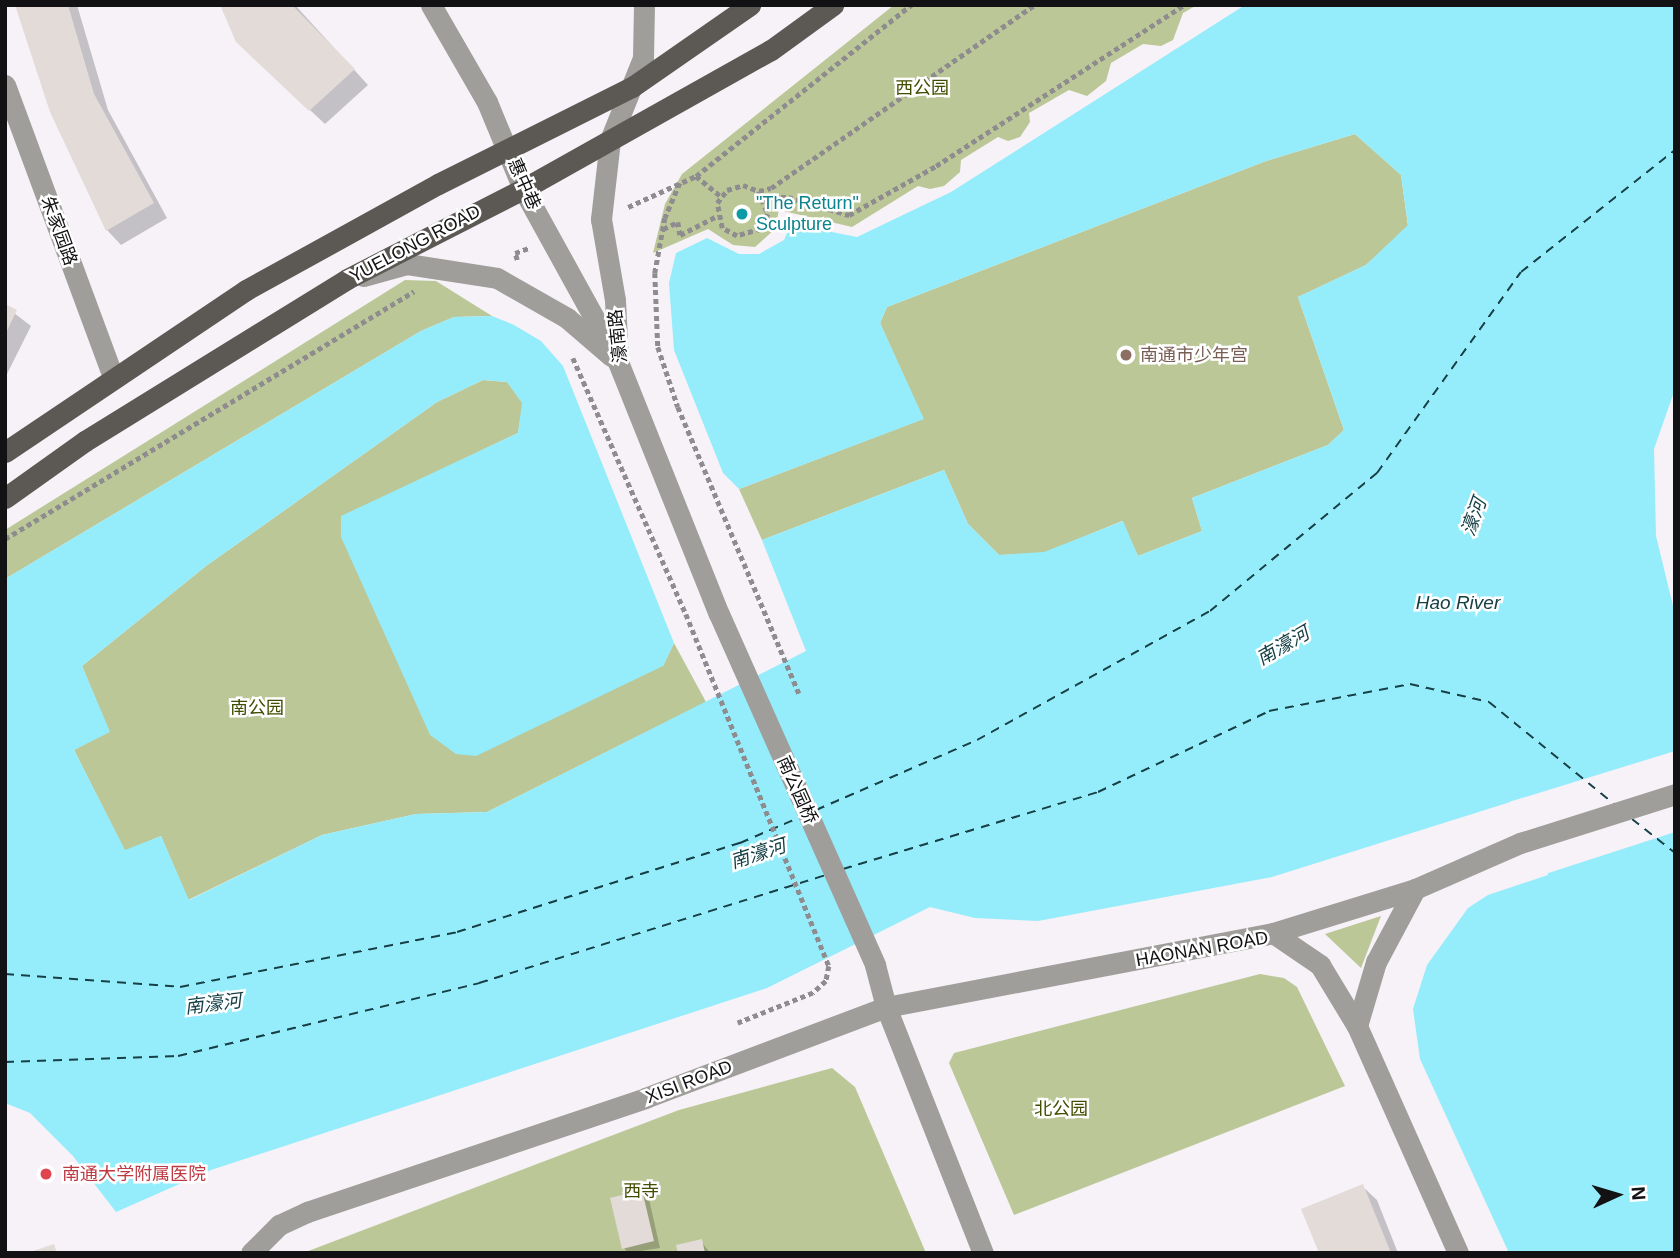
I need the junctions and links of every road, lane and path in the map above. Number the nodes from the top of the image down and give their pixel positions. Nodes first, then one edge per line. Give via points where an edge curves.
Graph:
1 (431, 5) edge
2 (643, 5) edge
3 (750, 5) edge
4 (833, 5) edge
5 (911, 5) edge
6 (1034, 5) edge
7 (1184, 5) edge
8 (5, 85) edge
9 (632, 87) junction
10 (610, 140) junction
11 (508, 147) junction
12 (696, 176) junction
13 (680, 183) junction
14 (523, 189) junction
15 (759, 191) junction
16 (721, 196) junction
17 (764, 197) junction
18 (717, 216) junction
19 (601, 219) junction
20 (663, 229) junction
21 (347, 279) junction
22 (426, 287) dead end
23 (568, 345) dead end
24 (618, 362) junction
25 (113, 377) junction
26 (5, 452) edge
27 (5, 498) edge
28 (5, 540) edge
29 (719, 614) joint
30 (799, 694) dead end
31 (1675, 793) edge
32 (1415, 889) junction
33 (1273, 933) junction
34 (886, 1007) junction
35 (738, 1023) dead end
36 (1357, 1026) junction
37 (251, 1253) edge
38 (984, 1253) edge
39 (1458, 1253) edge

1 - 11 street, 惠中巷
2 - 9 street, 濠南路 via 643,58
3 - 9 main road
4 - 10 main road, YUELONG ROAD via 771,50
5 - 12 path
6 - 15 path via 771,188
7 - 17 path via 936,166 849,215 788,197
8 - 25 street, 朱家园路
9 - 10 street, 濠南路
9 - 11 main road
10 - 14 main road, YUELONG ROAD
10 - 19 street, 濠南路
11 - 14 street, 惠中巷
11 - 25 main road via 246,290
12 - 13 path
12 - 16 path
13 - 19 path
13 - 20 path
14 - 21 main road, YUELONG ROAD
14 - 24 street, 惠中巷
15 - 16 path via 734,186
15 - 17 path
16 - 18 path
17 - 18 path via 768,214 754,234 729,233
18 - 20 path via 680,235 678,222
19 - 24 street, 濠南路 via 615,300
20 - 30 path via 654,304 664,370
21 - 24 street via 407,264 497,278 567,318
21 - 27 main road, YUELONG ROAD via 85,441
22 - 28 path
23 - 35 path via 686,614 829,966 826,981 813,993
24 - 29 street, 濠南路
25 - 26 main road
29 - 34 street, 南公园桥 via 874,965
31 - 32 street via 1520,843
32 - 33 street
32 - 36 street via 1376,962
33 - 34 street, HAONAN ROAD
33 - 36 street, HAONAN ROAD via 1320,965
34 - 37 street, XISI ROAD via 645,1098 307,1212 279,1225
34 - 38 street
36 - 39 street, HAONAN ROAD

